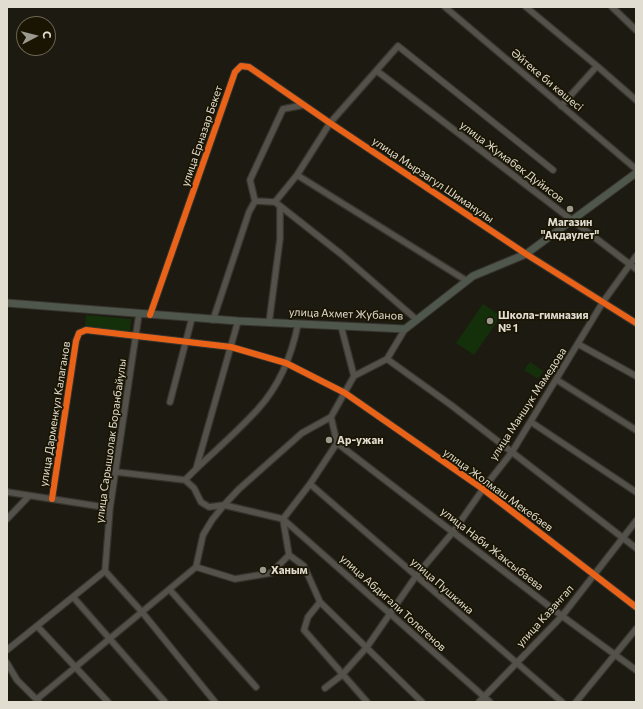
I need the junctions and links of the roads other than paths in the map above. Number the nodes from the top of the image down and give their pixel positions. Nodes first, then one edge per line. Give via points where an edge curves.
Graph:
1 (445, 7) edge
2 (526, 7) edge
3 (612, 7) edge
4 (636, 30) edge
5 (597, 66) junction
6 (376, 71) junction
7 (636, 100) edge
8 (304, 106) junction
9 (561, 106) junction
10 (330, 123) junction
11 (636, 169) edge
12 (553, 170) dead end
13 (636, 173) edge
14 (297, 175) junction
15 (255, 201) junction
16 (275, 202) junction
17 (280, 207) junction
18 (572, 220) junction
19 (526, 254) junction
20 (636, 256) edge
21 (630, 264) junction
22 (636, 269) edge
23 (468, 280) junction
24 (603, 302) junction
25 (7, 303) edge
26 (139, 314) junction
27 (150, 315) junction
28 (192, 318) junction
29 (213, 320) junction
30 (417, 320) junction
31 (238, 321) junction
32 (269, 323) junction
33 (636, 323) edge
34 (298, 324) junction
35 (341, 326) junction
36 (405, 329) junction
37 (79, 333) joint
38 (136, 337) junction
39 (186, 342) junction
40 (578, 344) junction
41 (230, 347) junction
42 (387, 359) junction
43 (286, 363) junction
44 (354, 376) junction
45 (636, 376) edge
46 (557, 380) junction
47 (345, 393) junction
48 (170, 402) dead end
49 (331, 417) junction
50 (531, 422) junction
51 (636, 430) edge
52 (337, 442) junction
53 (512, 452) junction
54 (196, 469) junction
55 (116, 472) junction
56 (186, 480) junction
57 (310, 484) junction
58 (483, 489) junction
59 (7, 492) edge
60 (636, 492) edge
61 (29, 496) junction
62 (52, 499) junction
63 (224, 505) junction
64 (110, 508) junction
65 (7, 519) edge
66 (283, 519) junction
67 (636, 520) edge
68 (453, 532) junction
69 (623, 538) junction
70 (636, 548) edge
71 (289, 555) junction
72 (196, 567) junction
73 (105, 571) junction
74 (595, 574) junction
75 (416, 576) junction
76 (170, 590) junction
77 (74, 598) junction
78 (320, 602) junction
79 (636, 607) edge
80 (142, 612) junction
81 (391, 614) junction
82 (562, 616) junction
83 (38, 627) junction
84 (636, 629) edge
85 (109, 639) junction
86 (367, 647) junction
87 (7, 650) edge
88 (615, 654) junction
89 (516, 662) junction
90 (7, 663) edge
91 (75, 667) junction
92 (636, 670) edge
93 (342, 675) junction
94 (256, 687) dead end
95 (325, 688) dead end
96 (484, 697) junction
97 (38, 701) edge
98 (108, 702) edge
99 (165, 702) edge
100 (215, 702) edge
101 (367, 702) edge
102 (422, 702) edge
103 (479, 702) edge
104 (490, 702) edge
105 (562, 702) edge
106 (576, 702) edge

1 - 9 street, Әйтеке би көшесі
2 - 5 street
3 - 4 street
5 - 7 street
5 - 9 street
6 - 10 street
6 - 12 street via 398,46
6 - 18 street, улица Жумабек Дуйисов
8 - 10 street, улица Ерназар Бекет
8 - 15 street via 283,109 250,180
8 - 27 street, улица Ерназар Бекет via 249,67 242,66 235,72
9 - 11 street, Әйтеке би көшесі
10 - 14 street
10 - 19 street, улица Мырзагул Шиманулы
13 - 18 main road, улица Ахмет Жубанов
14 - 16 street
14 - 23 street
15 - 16 street
15 - 29 street
16 - 17 street
17 - 30 street via 341,254
17 - 32 street via 280,239
18 - 19 main road, улица Ахмет Жубанов
18 - 21 street, улица Жумабек Дуйисов
19 - 23 main road, улица Ахмет Жубанов
19 - 24 street, улица Мырзагул Шиманулы
20 - 21 street, улица Маншук Мамедова
21 - 22 street, улица Жумабек Дуйисов
21 - 24 street, улица Маншук Мамедова
23 - 30 main road, улица Ахмет Жубанов
24 - 33 street, улица Мырзагул Шиманулы
24 - 40 street, улица Маншук Мамедова
25 - 26 main road, улица Ахмет Жубанов
26 - 27 main road, улица Ахмет Жубанов
26 - 38 street, улица Сарышолак Боранбайулы
27 - 28 main road, улица Ахмет Жубанов
28 - 29 main road, улица Ахмет Жубанов
28 - 39 street
29 - 31 main road, улица Ахмет Жубанов
30 - 36 main road, улица Ахмет Жубанов
31 - 32 main road, улица Ахмет Жубанов
31 - 41 street
32 - 34 main road, улица Ахмет Жубанов
34 - 35 main road, улица Ахмет Жубанов
34 - 43 street via 293,348
35 - 36 main road, улица Ахмет Жубанов
35 - 44 street
36 - 42 street
37 - 38 street, улица Жолмаш Мекебаев via 86,330
37 - 62 street, улица Дарменкул Калаганов
38 - 39 street, улица Жолмаш Мекебаев
38 - 55 street, улица Сарышолак Боранбайулы
39 - 41 street, улица Жолмаш Мекебаев
39 - 48 street
40 - 45 street
40 - 46 street, улица Маншук Мамедова
41 - 43 street, улица Жолмаш Мекебаев
41 - 54 street
42 - 44 street
42 - 53 street
43 - 47 street, улица Жолмаш Мекебаев
43 - 54 street via 259,408
44 - 47 street
46 - 50 street, улица Маншук Мамедова
46 - 51 street
47 - 49 street
47 - 58 street, улица Жолмаш Мекебаев
49 - 52 street
49 - 63 street via 302,432 238,489
50 - 53 street, улица Маншук Мамедова
50 - 60 street
52 - 57 street
52 - 68 street, улица Наби Жаксыбаева
53 - 58 street, улица Маншук Мамедова
53 - 69 street
54 - 56 street
55 - 56 street
55 - 64 street, улица Сарышолак Боранбайулы
56 - 63 street via 194,488 201,502 209,507
57 - 66 street
57 - 75 street, улица Пушкина
58 - 68 street, улица Маншук Мамедова
58 - 74 street, улица Жолмаш Мекебаев
59 - 61 street
61 - 62 street
61 - 65 street
62 - 64 street
63 - 66 street
63 - 72 street via 203,535
64 - 73 street, улица Сарышолак Боранбайулы
66 - 71 street
66 - 81 street, улица Абдигали Толегенов
67 - 69 street, улица Казангап
68 - 75 street, улица Маншук Мамедова
68 - 82 street, улица Наби Жаксыбаева
69 - 70 street
69 - 74 street, улица Казангап
71 - 72 street via 271,574 235,579
71 - 78 street via 304,566
72 - 76 street
73 - 77 street
73 - 80 street
74 - 79 street, улица Жолмаш Мекебаев
74 - 82 street, улица Казангап
75 - 81 street, улица Маншук Мамедова
75 - 89 street, улица Пушкина
76 - 80 street
76 - 94 street
77 - 83 street
77 - 85 street
78 - 86 street
78 - 93 street via 308,617 304,630
80 - 85 street
80 - 100 street
81 - 86 street, улица Маншук Мамедова
81 - 96 street, улица Абдигали Толегенов
82 - 88 street, улица Наби Жаксыбаева
82 - 89 street, улица Казангап
83 - 87 street
83 - 91 street
84 - 88 street
85 - 91 street
85 - 99 street
86 - 93 street, улица Маншук Мамедова
86 - 102 street
88 - 92 street, улица Наби Жаксыбаева
88 - 106 street
89 - 96 street, улица Казангап
89 - 105 street, улица Пушкина
90 - 97 street via 17,680
91 - 97 street
91 - 98 street
93 - 95 street, улица Маншук Мамедова
93 - 101 street
96 - 103 street, улица Казангап
96 - 104 street, улица Абдигали Толегенов

